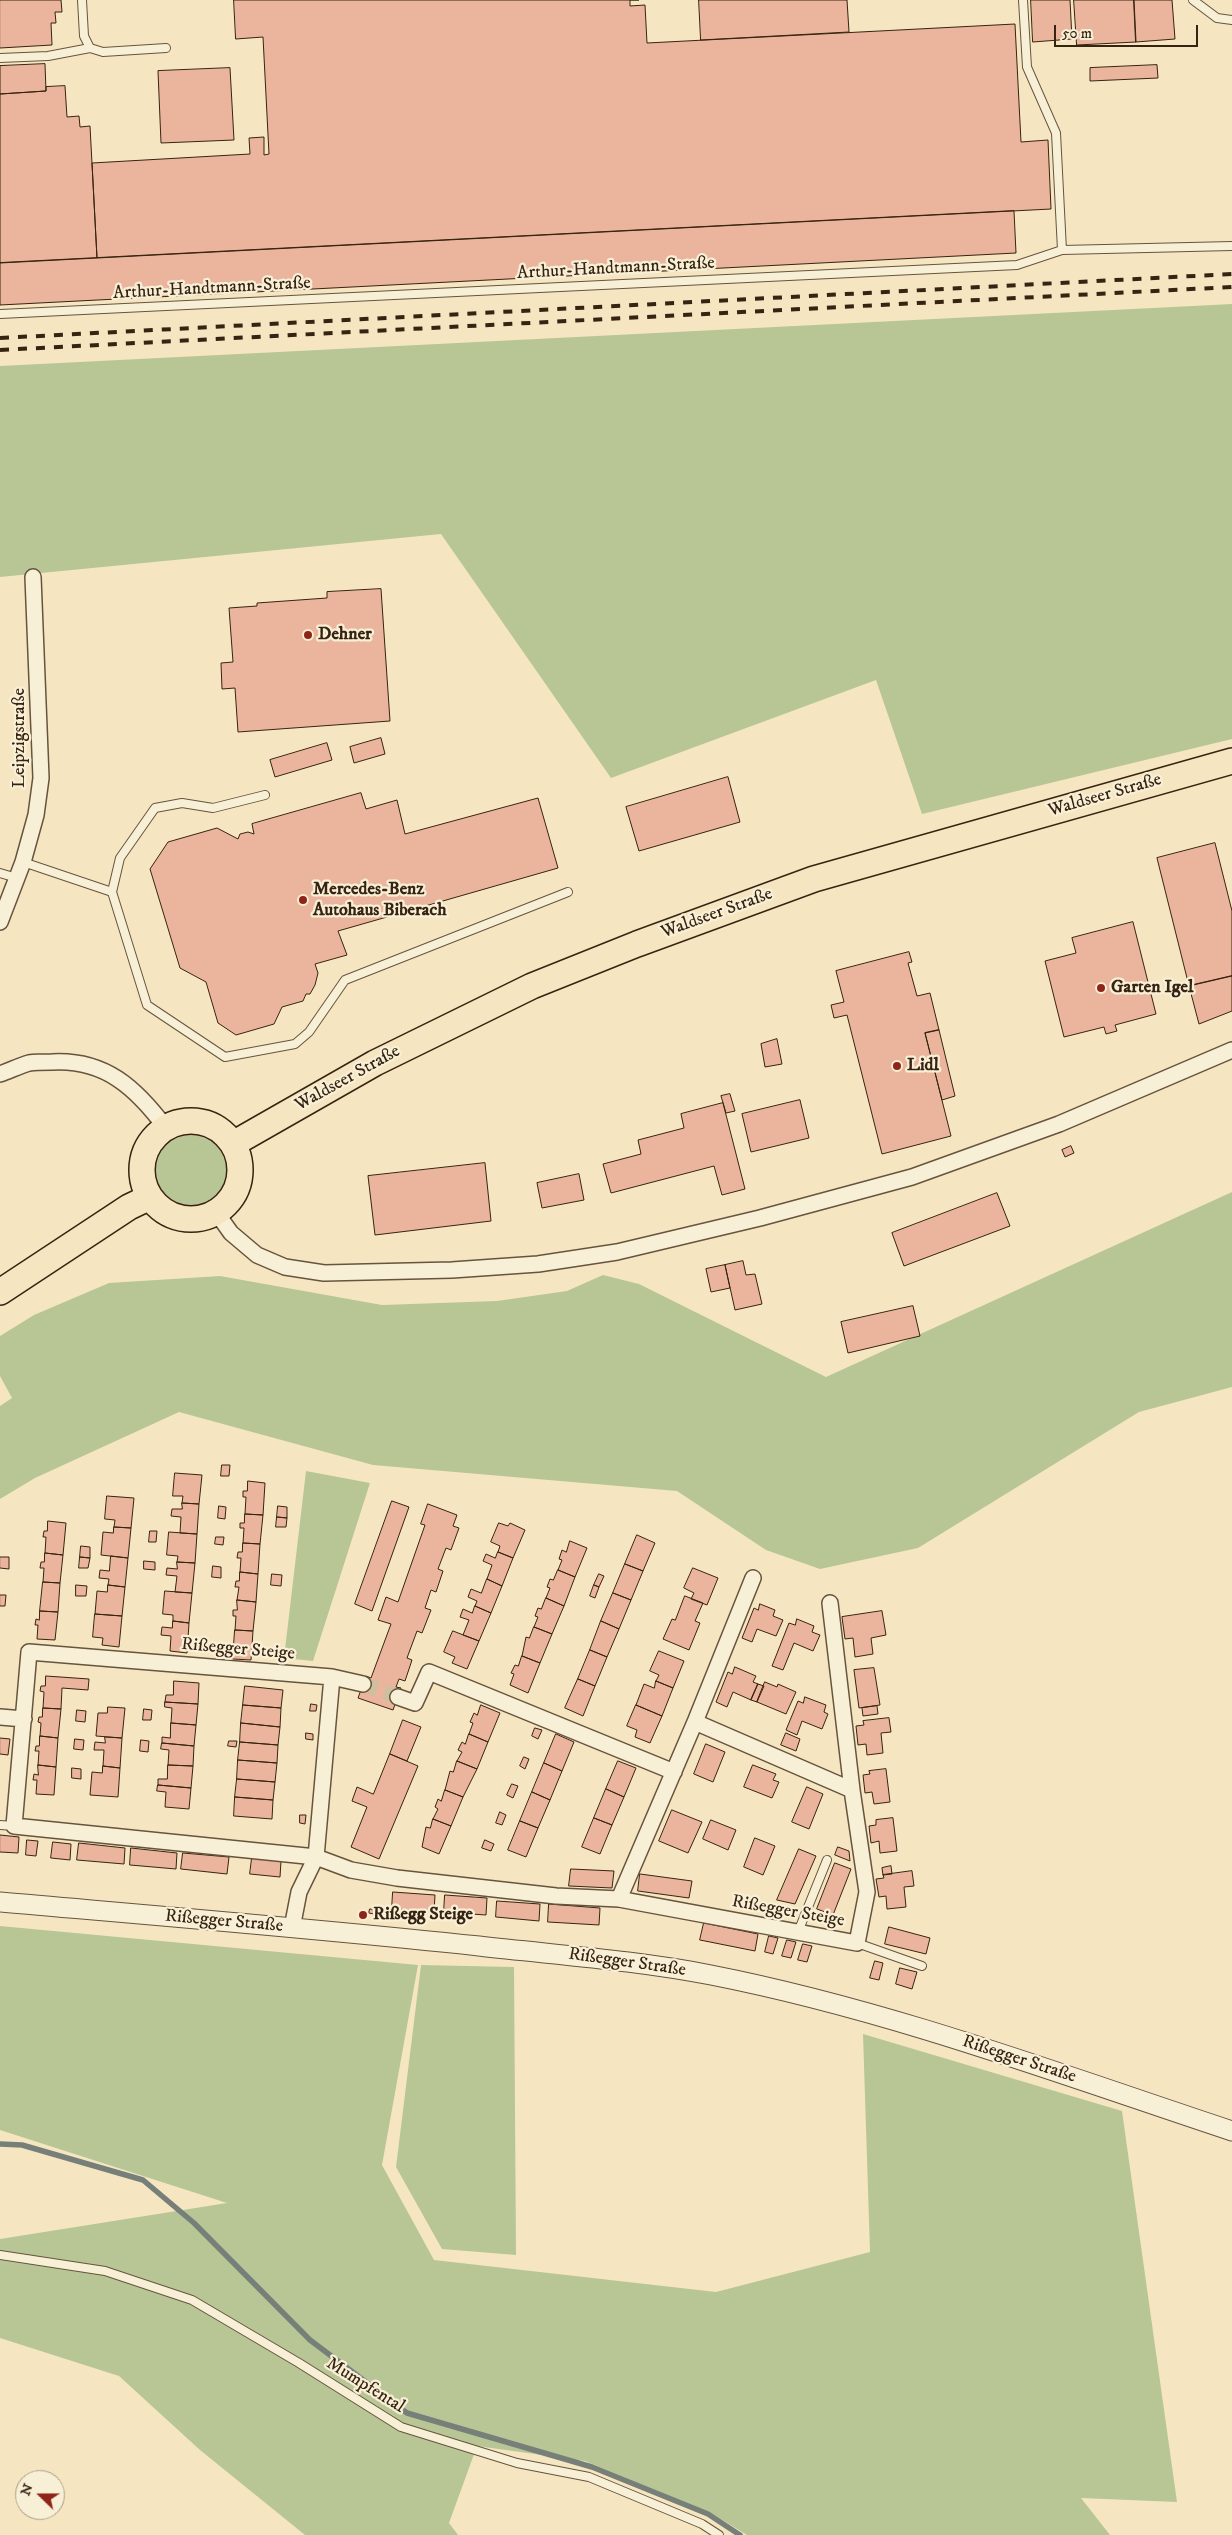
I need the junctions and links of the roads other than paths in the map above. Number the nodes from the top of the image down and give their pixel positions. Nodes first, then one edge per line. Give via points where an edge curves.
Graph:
1 (82, 0) edge
2 (1023, 0) edge
3 (1193, 0) edge
4 (1232, 20) edge
5 (90, 48) junction
6 (166, 48) dead end
7 (0, 58) edge
8 (1232, 246) edge
9 (1062, 250) junction
10 (0, 314) edge
11 (33, 577) dead end
12 (1232, 761) edge
13 (265, 795) dead end
14 (23, 862) junction
15 (0, 873) edge
16 (17, 878) junction
17 (112, 892) junction
18 (568, 892) dead end
19 (0, 922) edge
20 (1232, 1050) edge
21 (0, 1074) edge
22 (166, 1128) junction
23 (233, 1144) junction
24 (150, 1197) junction
25 (216, 1212) junction
26 (0, 1292) edge
27 (753, 1578) dead end
28 (830, 1602) dead end
29 (332, 1677) junction
30 (363, 1684) tunnel mouth
31 (398, 1696) tunnel mouth
32 (0, 1717) edge
33 (24, 1719) junction
34 (695, 1722) junction
35 (674, 1772) junction
36 (852, 1790) junction
37 (7, 1826) edge
38 (316, 1857) junction
39 (828, 1860) dead end
40 (619, 1899) junction
41 (0, 1902) edge
42 (292, 1928) junction
43 (798, 1932) junction
44 (857, 1943) junction
45 (922, 1966) dead end
46 (1232, 2132) edge
47 (0, 2255) edge
48 (719, 2535) edge

1 - 5 lane via 84,36
2 - 9 lane via 1027,67 1056,133
3 - 4 lane via 1217,18
5 - 6 lane via 103,52
5 - 7 lane via 48,56
8 - 9 lane, Arthur-Handtmann-Straße
9 - 10 lane, Arthur-Handtmann-Straße via 1018,264
11 - 14 street, Leipzigstraße via 41,778 36,815
12 - 23 main road, Waldseer Straße via 814,878 638,944 532,986 374,1063
13 - 17 lane via 213,808 182,803 155,808 120,858
14 - 16 street, Leipzigstraße
14 - 17 lane
15 - 16 lane
16 - 19 street, Leipzigstraße
17 - 18 lane via 147,1005 225,1057 295,1044 309,1032 345,980
20 - 25 street via 1059,1124 912,1177 617,1252 538,1264 324,1273 285,1266 257,1255 231,1233
21 - 22 street via 29,1063 72,1061 93,1066 129,1088 150,1106
22 - 23 main road via 184,1121 200,1121 215,1126
22 - 24 main road via 155,1136 146,1150 142,1166 143,1182
23 - 25 main road via 241,1166 239,1183 233,1198
24 - 25 main road via 160,1209 175,1217 191,1220
24 - 26 main road
27 - 34 street
28 - 36 street, Rißegger Steige
29 - 30 street
29 - 33 street, Rißegger Steige via 29,1652
29 - 38 street
31 - 35 street via 415,1703 429,1672
32 - 33 street
33 - 37 street, Rißegger Steige
34 - 35 street
34 - 36 street
35 - 40 street
36 - 44 street, Rißegger Steige via 866,1892
37 - 38 street, Rißegger Steige
38 - 40 street, Rißegger Steige via 351,1870 396,1878 556,1896
38 - 42 street via 299,1892
39 - 43 lane
40 - 43 street, Rißegger Steige
41 - 42 street, Rißegger Straße
42 - 46 street, Rißegger Straße via 633,1961 712,1975 839,2005 948,2037
43 - 44 street, Rißegger Steige
44 - 45 lane
47 - 48 lane, Mumpfental via 106,2271 192,2300 401,2427 517,2463 589,2477 702,2524

